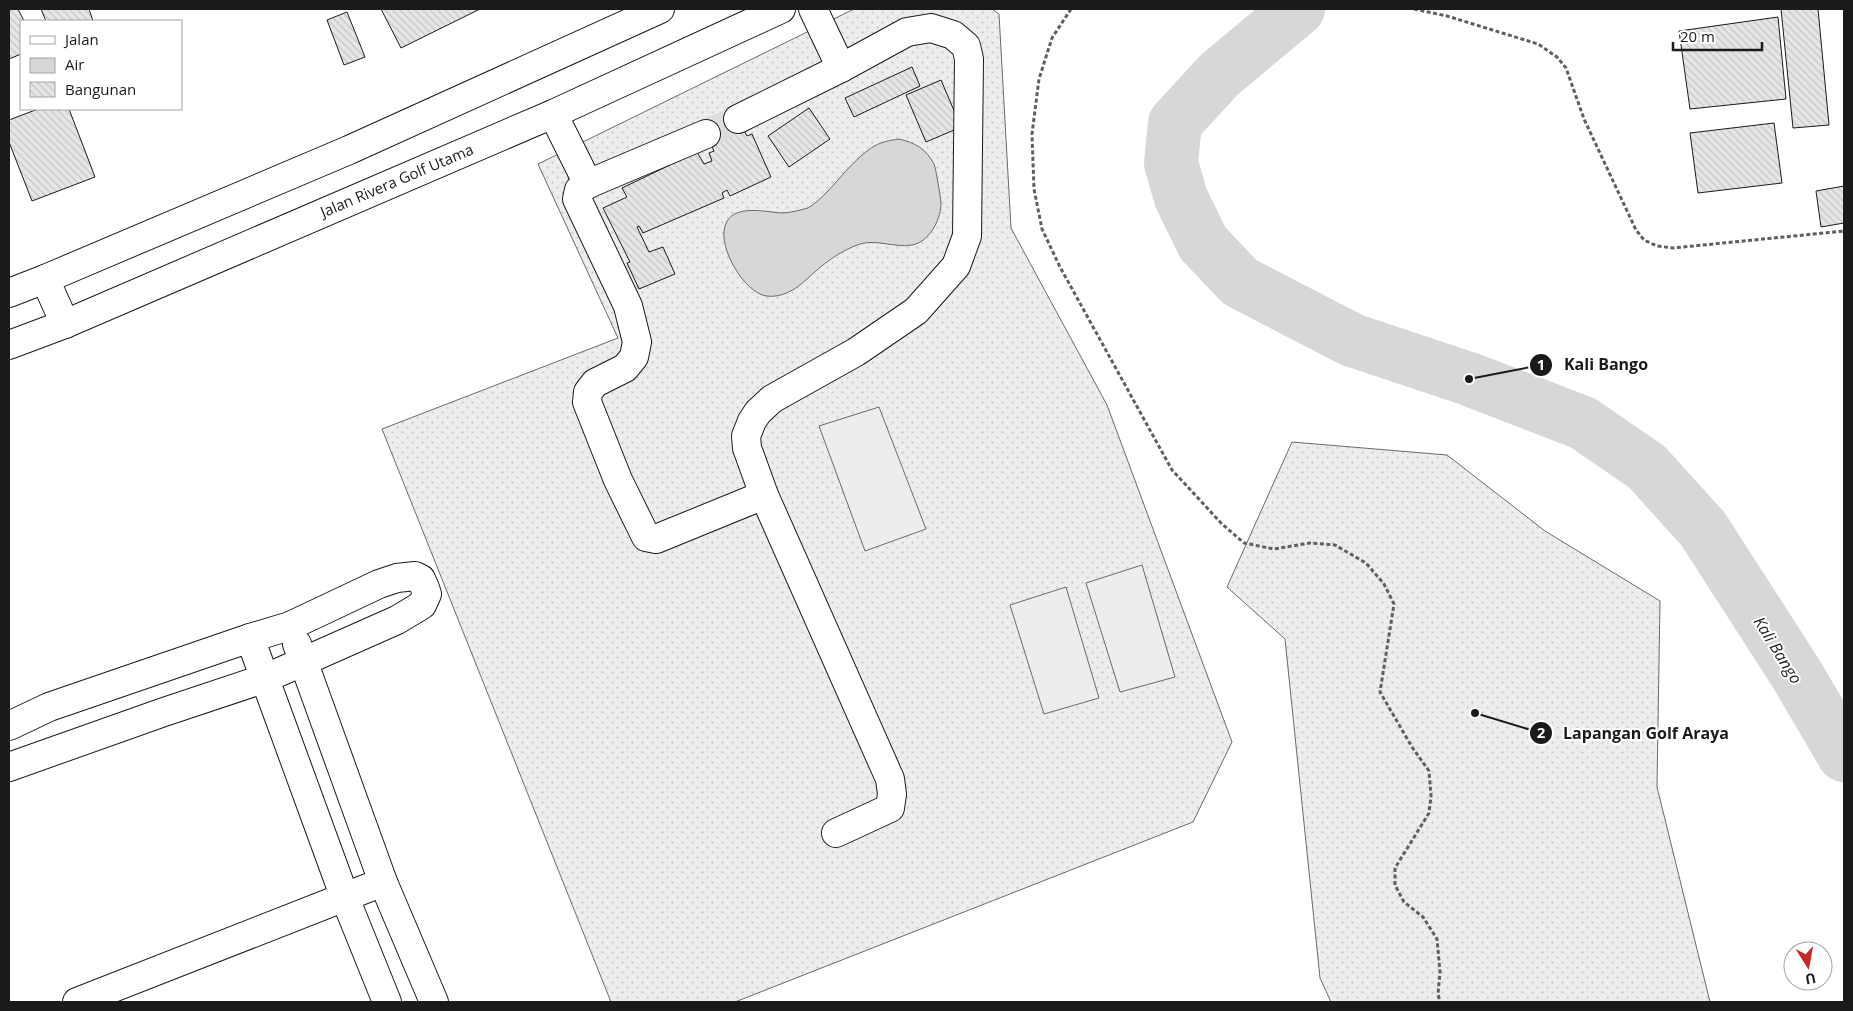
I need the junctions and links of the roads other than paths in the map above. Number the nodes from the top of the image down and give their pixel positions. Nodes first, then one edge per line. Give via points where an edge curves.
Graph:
1 (660, 9) edge
2 (781, 9) edge
3 (813, 9) edge
4 (841, 68) junction
5 (553, 114) junction
6 (738, 119) tunnel mouth
7 (706, 134) tunnel mouth
8 (588, 184) junction
9 (45, 279) junction
10 (9, 293) edge
11 (65, 324) junction
12 (9, 345) edge
13 (764, 495) junction
14 (290, 626) junction
15 (250, 638) junction
16 (304, 662) junction
17 (266, 678) junction
18 (9, 726) edge
19 (9, 767) edge
20 (836, 833) dead end
21 (383, 882) junction
22 (345, 898) junction
23 (77, 1002) edge
24 (387, 1002) edge
25 (434, 1002) edge

1 - 9 street via 349,150
2 - 5 street, Jalan Rivera Golf Utama
3 - 4 street
4 - 6 street
4 - 13 street via 907,32 931,28 953,35 966,46 969,59 967,236 956,266 916,310 856,352 772,399 758,412 746,436 747,448
5 - 8 street
5 - 11 street, Jalan Rivera Golf Utama
7 - 8 street
8 - 13 street via 579,190 577,199 628,306 637,342 634,357 625,368 595,384 588,392 587,402 618,480 646,538 656,540
9 - 10 street
9 - 11 street
11 - 12 street, Jalan Rivera Golf Utama
13 - 20 street via 890,779 890,808
14 - 15 street
14 - 16 street
14 - 16 street via 396,578 415,576 426,588 422,605 397,620
15 - 17 street
15 - 18 street via 49,707
16 - 17 street
16 - 21 street
17 - 19 street
17 - 22 street
21 - 22 street
21 - 25 street
22 - 23 street
22 - 24 street

